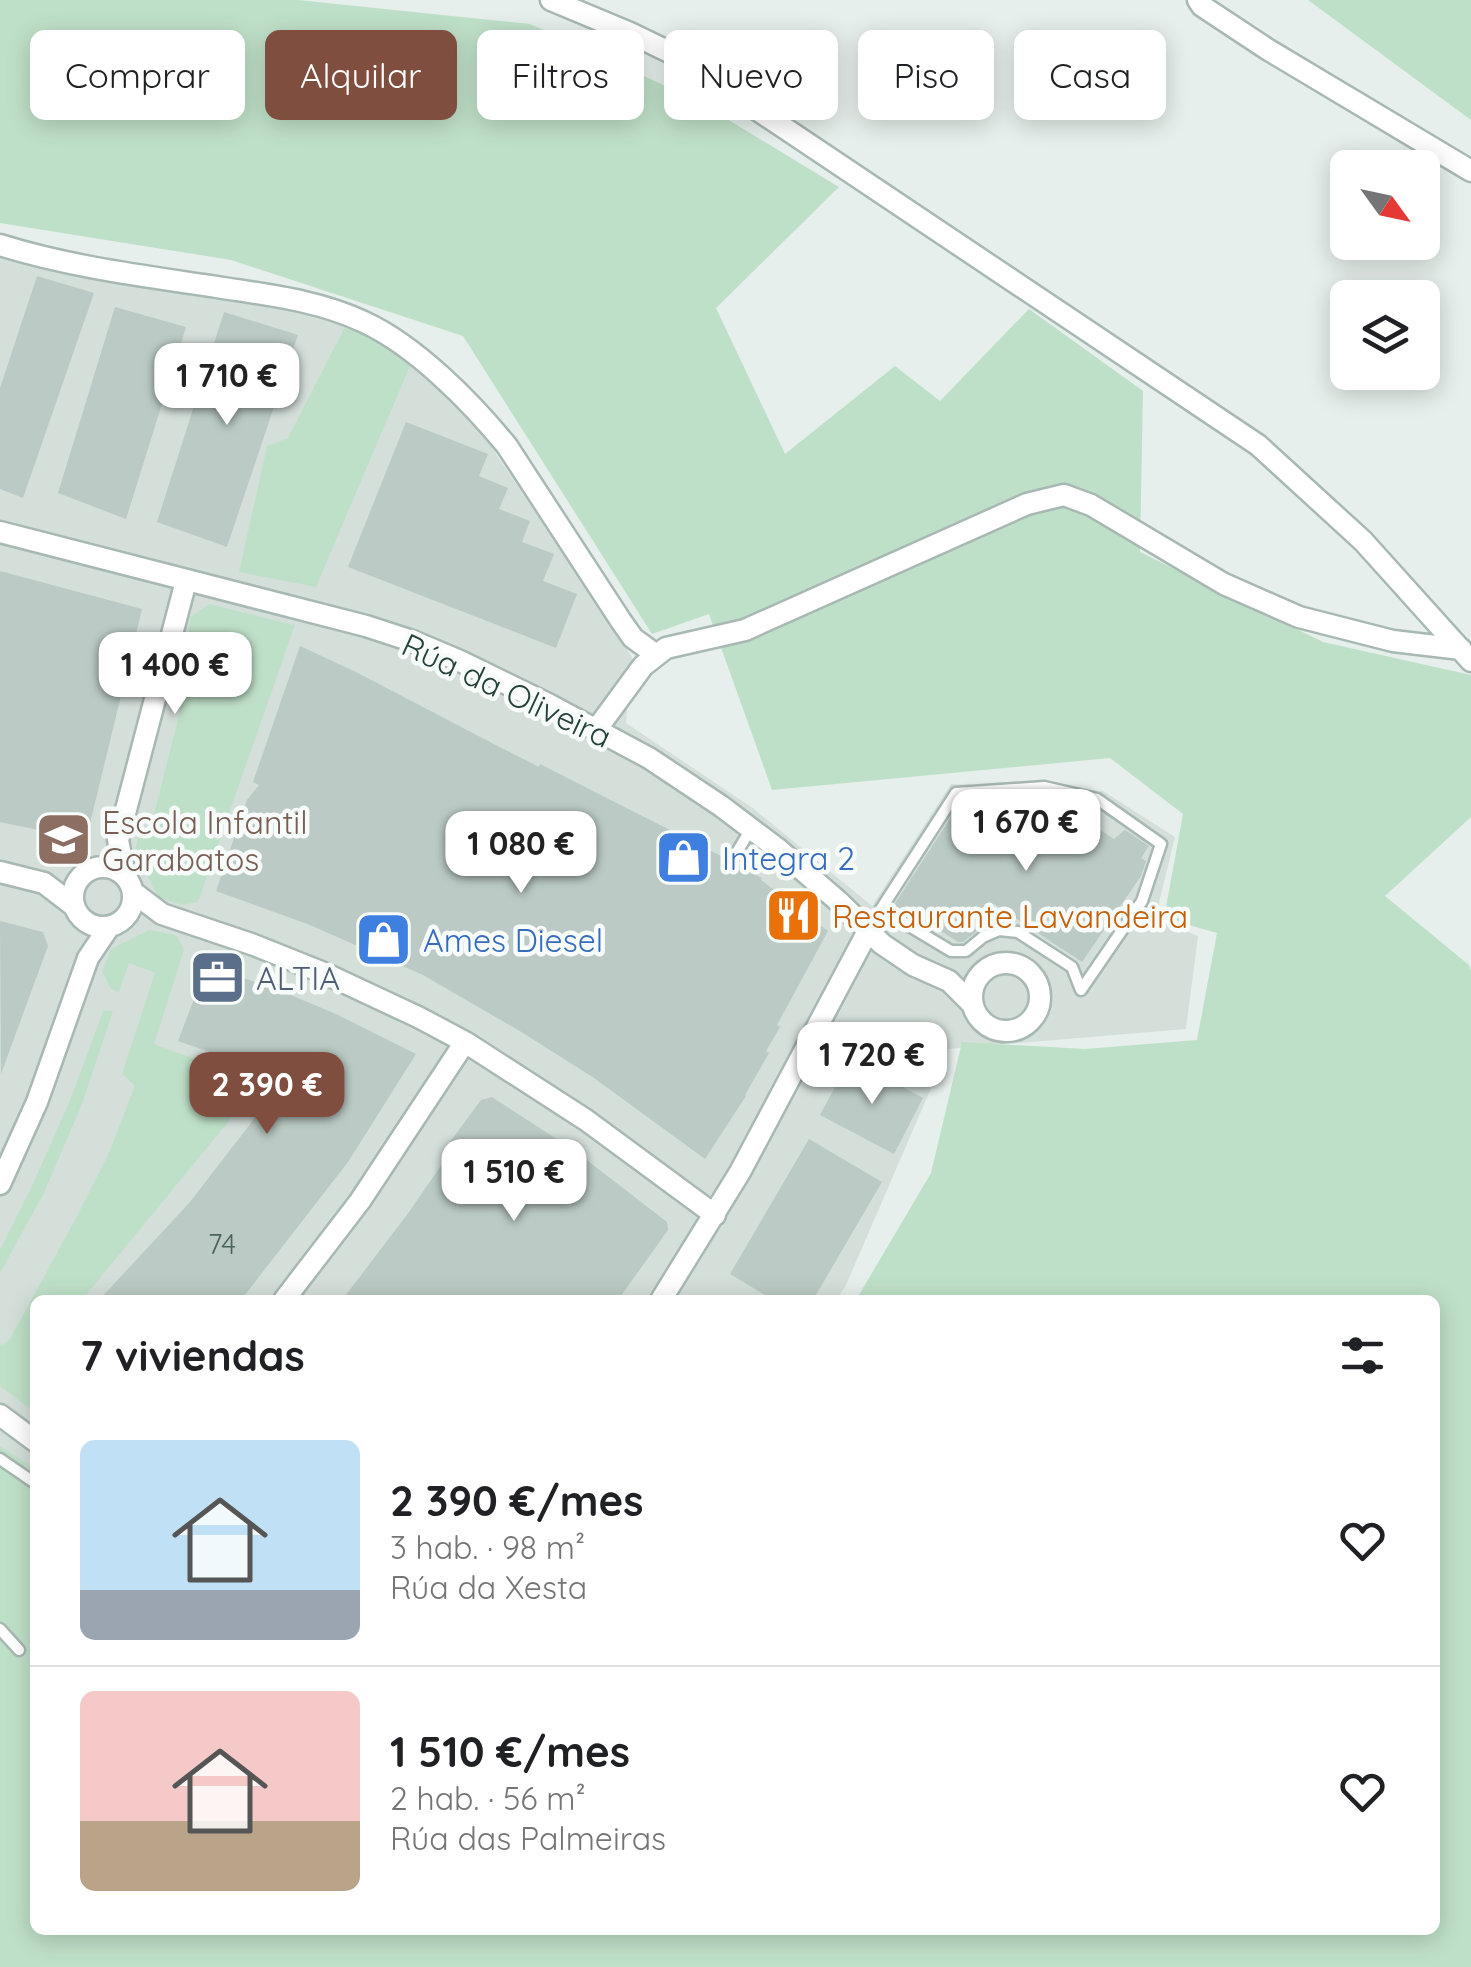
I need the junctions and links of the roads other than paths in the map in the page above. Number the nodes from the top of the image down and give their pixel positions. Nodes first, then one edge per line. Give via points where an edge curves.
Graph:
1 (552, 0) edge
2 (1198, 0) edge
3 (1471, 171) edge
4 (0, 245) edge
5 (0, 532) edge
6 (186, 580) junction
7 (655, 654) junction
8 (1466, 655) edge
9 (596, 730) junction
10 (751, 828) junction
11 (118, 840) junction
12 (734, 857) dead end
13 (0, 872) edge
14 (86, 874) junction
15 (44, 883) junction
16 (129, 884) junction
17 (77, 912) junction
18 (162, 914) junction
19 (115, 924) junction
20 (868, 932) junction
21 (921, 951) junction
22 (88, 958) junction
23 (978, 976) junction
24 (949, 981) junction
25 (973, 1005) junction
26 (465, 1042) junction
27 (0, 1184) edge
28 (714, 1214) junction
29 (288, 1295) edge
30 (664, 1295) edge
31 (0, 1415) edge
32 (30, 1436) edge
33 (0, 1459) edge
34 (30, 1480) edge
35 (0, 1629) edge
36 (19, 1650) dead end

1 - 8 street via 690,62 1258,445 1363,541
2 - 3 street
4 - 7 street via 322,306 391,337 485,419 633,638
5 - 6 street, Rúa da Oliveira
6 - 9 street, Rúa da Oliveira via 415,642
6 - 11 street
7 - 8 street via 744,630 1028,504 1064,496 1299,617
7 - 9 street
9 - 10 street, Rúa da Oliveira
10 - 12 lane
10 - 20 street, Rúa da Oliveira
11 - 14 street
11 - 16 street
13 - 15 street
14 - 15 street
14 - 16 street via 111,868
14 - 17 street via 72,897
15 - 17 street
16 - 18 street
16 - 19 street via 131,908
17 - 19 street via 99,928
17 - 22 street
18 - 19 street
18 - 26 street via 324,974
19 - 22 street
20 - 21 street, Rúa da Oliveira via 882,944
20 - 28 street
21 - 21 lane via 957,953 999,930 1018,932 1072,967 1081,990 1142,901 1161,844 1097,800 1044,787 956,793 881,909
21 - 24 street, Rúa da Oliveira
22 - 27 street via 38,1102
23 - 24 street, Rúa da Oliveira
23 - 25 street
23 - 25 street, Rúa da Oliveira via 995,964 1019,964 1037,979 1040,1002 1029,1023 1007,1031 985,1024
24 - 25 street, Rúa da Oliveira
26 - 28 street
26 - 29 street via 360,1201
28 - 30 street
31 - 32 street
33 - 34 lane
35 - 36 lane

